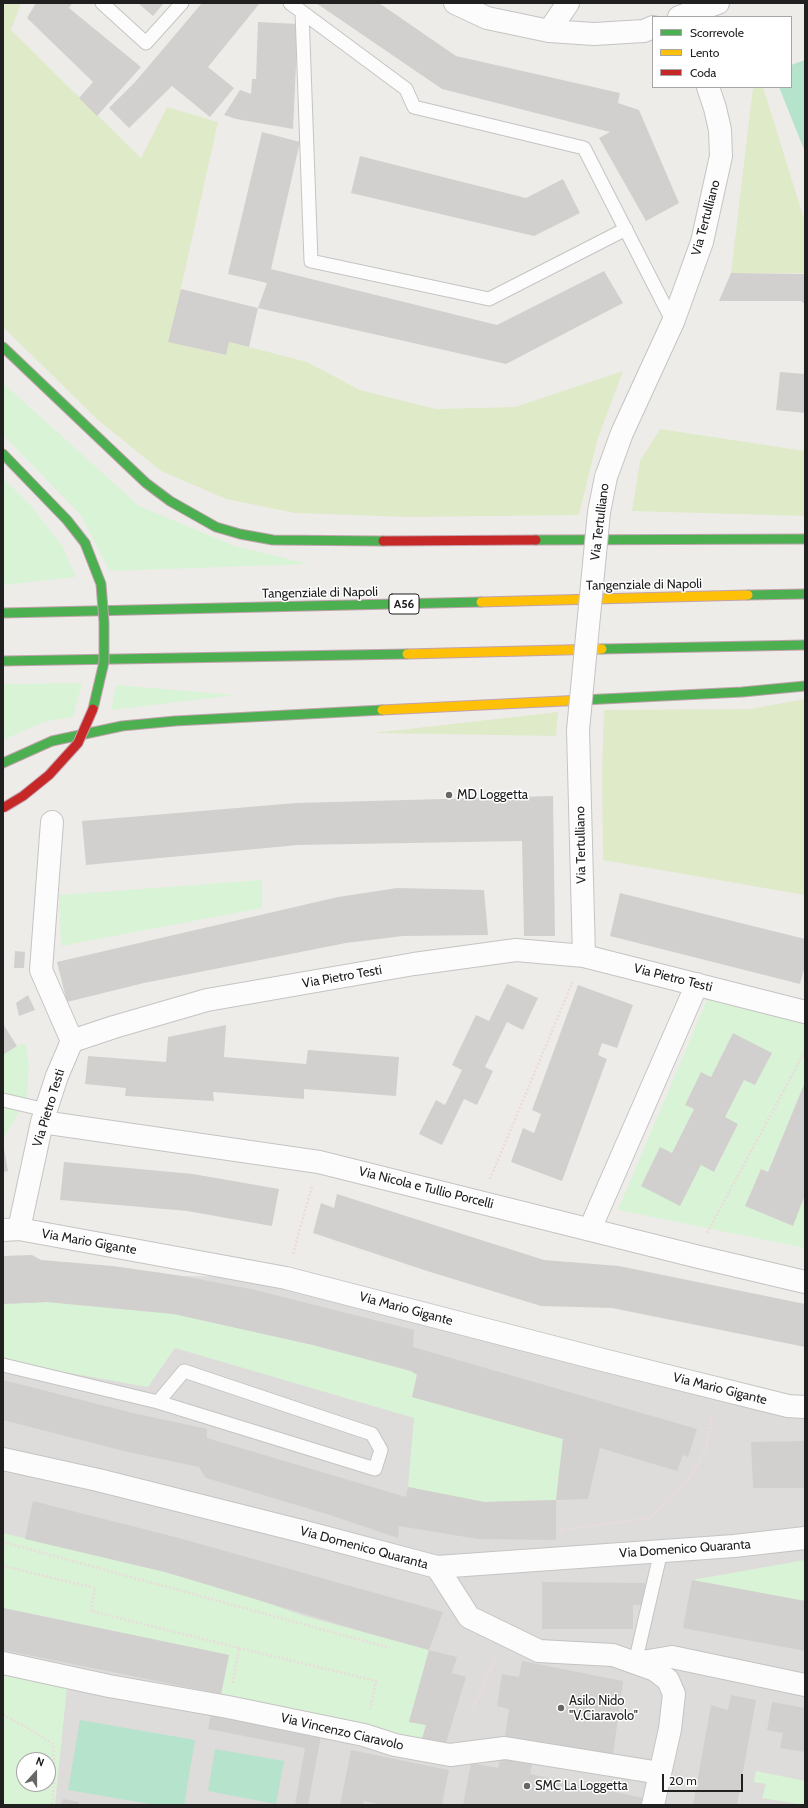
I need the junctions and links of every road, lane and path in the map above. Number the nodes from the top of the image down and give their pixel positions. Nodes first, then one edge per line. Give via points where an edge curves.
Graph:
1 (102, 3) edge
2 (182, 3) edge
3 (290, 3) edge
4 (456, 3) edge
5 (568, 3) edge
6 (718, 3) edge
7 (302, 12) junction
8 (683, 13) edge
9 (652, 27) edge
10 (550, 31) junction
11 (708, 88) edge
12 (626, 229) junction
13 (673, 322) junction
14 (3, 347) edge
15 (3, 454) edge
16 (805, 539) edge
17 (805, 594) edge
18 (3, 613) edge
19 (805, 645) edge
20 (3, 661) edge
21 (805, 686) edge
22 (3, 763) edge
23 (3, 808) edge
24 (52, 822) dead end
25 (584, 956) junction
26 (697, 984) junction
27 (805, 1012) edge
28 (72, 1041) junction
29 (805, 1050) edge
30 (3, 1100) edge
31 (44, 1116) junction
32 (319, 1162) junction
33 (480, 1201) junction
34 (11, 1229) edge
35 (590, 1229) junction
36 (695, 1256) junction
37 (286, 1278) junction
38 (805, 1282) edge
39 (3, 1365) edge
40 (718, 1388) junction
41 (158, 1402) junction
42 (805, 1407) edge
43 (3, 1459) edge
44 (561, 1530) dead end
45 (805, 1538) edge
46 (3, 1542) edge
47 (660, 1551) junction
48 (3, 1566) edge
49 (437, 1567) junction
50 (507, 1635) junction
51 (239, 1648) junction
52 (390, 1648) dead end
53 (3, 1663) edge
54 (635, 1663) junction
55 (805, 1685) edge
56 (228, 1707) junction
57 (473, 1708) dead end
58 (3, 1715) edge
59 (364, 1735) junction
60 (660, 1773) junction
61 (52, 1805) edge
62 (653, 1805) edge

1 - 2 lane via 146,43
3 - 7 lane
4 - 10 street via 487,18
5 - 10 street
6 - 8 street
7 - 12 lane via 406,89 414,107 584,148
7 - 12 lane via 311,261 489,299
9 - 10 street via 644,31 594,34
11 - 13 street, Via Tertulliano via 720,130 721,156 702,242
12 - 13 lane
13 - 25 street, Via Tertulliano, bridge via 625,426 606,477 599,512 578,730
14 - 16 highway via 146,483 193,515 216,527 240,534 273,540 315,541
15 - 23 highway, bridge via 67,520 85,543 101,584 104,622 104,662 95,704 78,743 49,775
17 - 18 highway, Tangenziale di Napoli / A56
19 - 20 highway
21 - 22 highway via 122,726 52,741
24 - 28 street via 41,970
25 - 26 street, Via Pietro Testi
25 - 28 street, Via Pietro Testi via 516,950 414,964 207,1000
25 - 33 path
26 - 27 street, Via Pietro Testi
26 - 35 street
28 - 31 street, Via Pietro Testi
29 - 36 path
30 - 31 lane
31 - 32 street, Via Nicola e Tullio Porcelli
31 - 34 street, Via Pietro Testi
32 - 33 street, Via Nicola e Tullio Porcelli
32 - 37 path
33 - 35 street, Via Nicola e Tullio Porcelli
34 - 37 street, Via Mario Gigante
35 - 36 street, Via Nicola e Tullio Porcelli
36 - 38 street, Via Nicola e Tullio Porcelli
37 - 40 street, Via Mario Gigante
39 - 41 lane
40 - 42 street, Via Mario Gigante via 788,1406
40 - 44 path via 706,1449 689,1479 650,1518
41 - 41 lane via 184,1371 372,1434 381,1450 375,1469
43 - 49 street, Via Domenico Quaranta via 105,1482
45 - 47 street, Via Domenico Quaranta
46 - 52 path
47 - 49 street, Via Domenico Quaranta
47 - 54 lane
48 - 51 path via 95,1588 91,1611
49 - 50 street via 469,1617
50 - 54 street via 539,1651 613,1656
50 - 57 path
51 - 56 path
51 - 59 path via 376,1681
53 - 56 street, Via Vincenzo Ciaravolo via 109,1686
54 - 55 street via 672,1657
54 - 60 street via 655,1670 668,1680 674,1694 670,1729
56 - 59 street, Via Vincenzo Ciaravolo
58 - 61 path via 53,1744 55,1774
59 - 60 street, Via Vincenzo Ciaravolo via 395,1745 450,1755 505,1748
60 - 62 street

